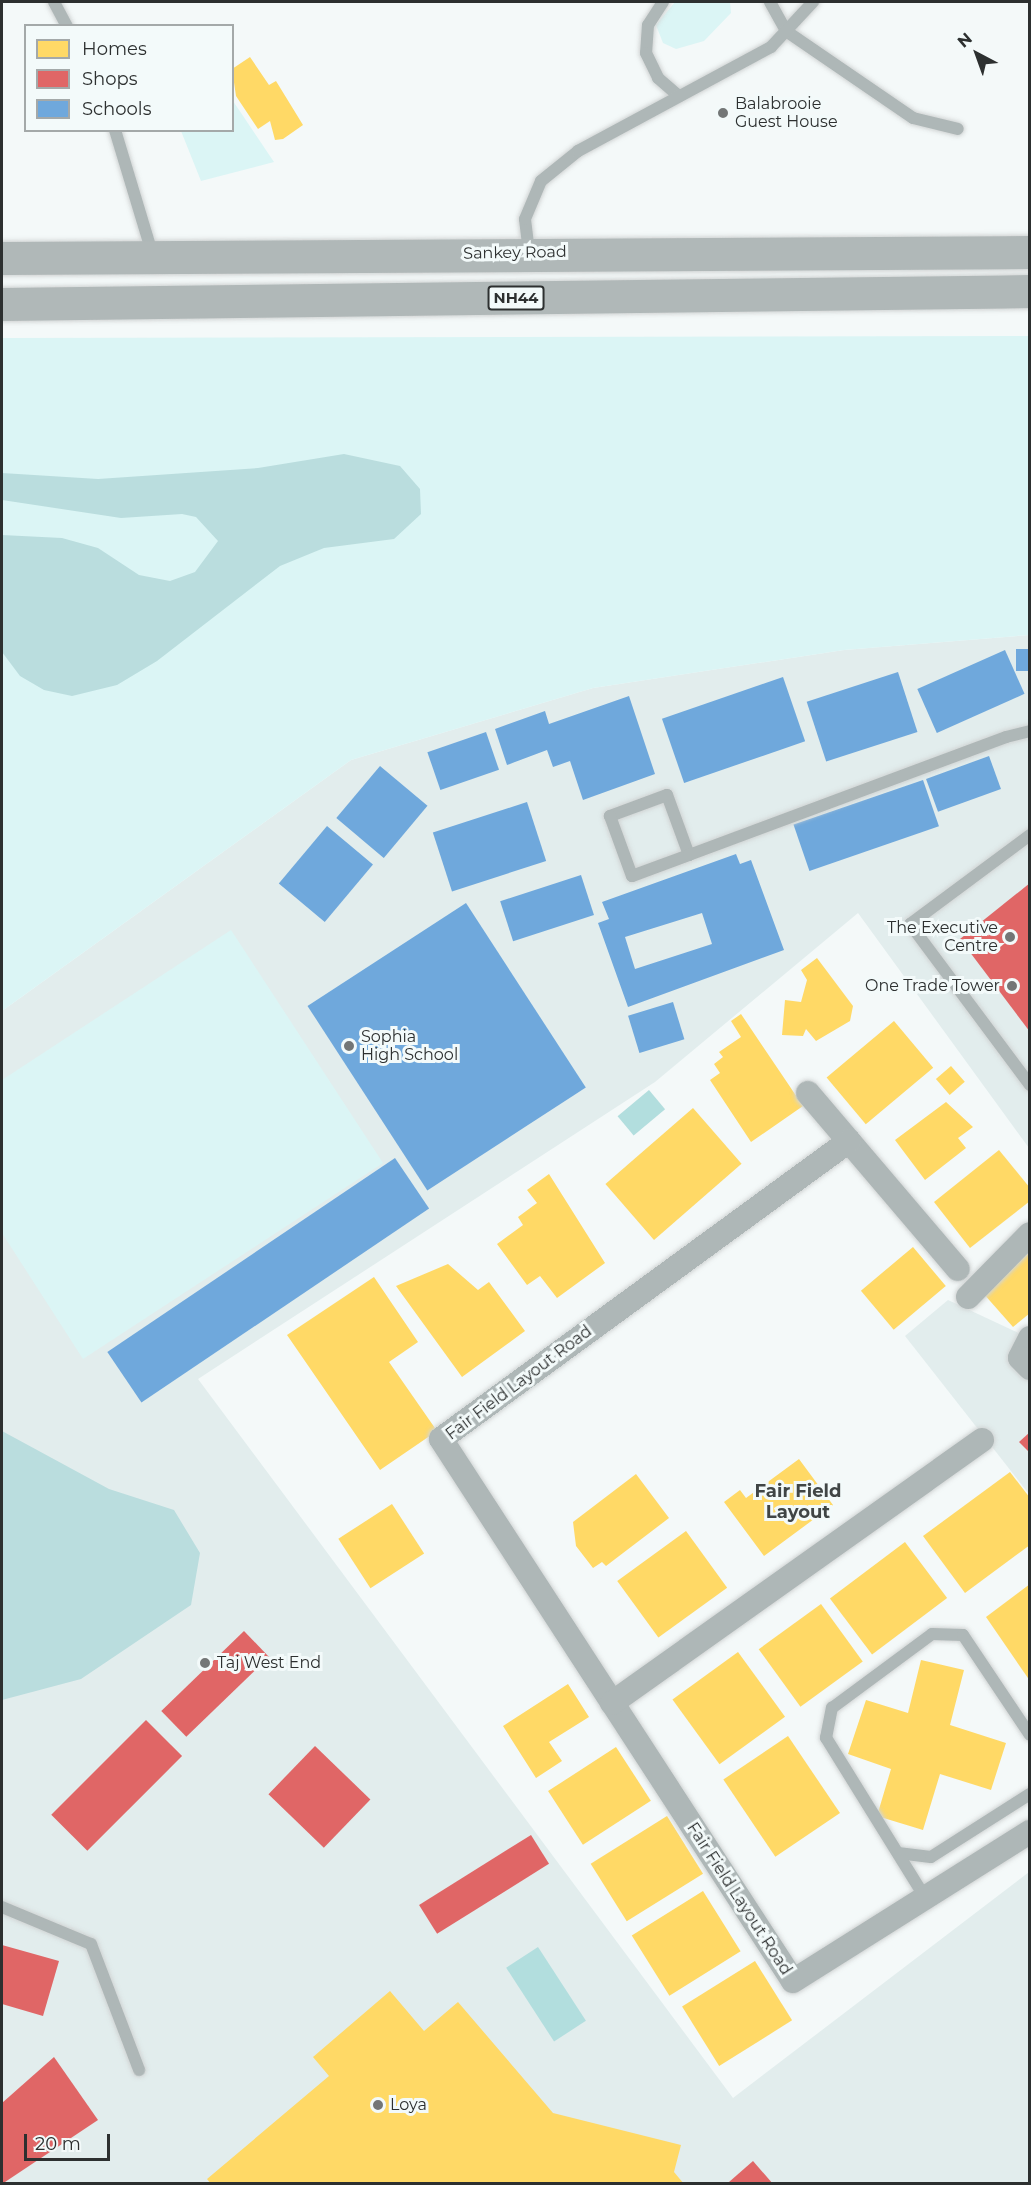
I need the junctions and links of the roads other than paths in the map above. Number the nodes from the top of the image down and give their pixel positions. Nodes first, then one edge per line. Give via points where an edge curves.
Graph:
1 (54, 2) edge
2 (663, 2) edge
3 (770, 2) edge
4 (813, 2) edge
5 (66, 24) edge
6 (786, 31) junction
7 (679, 96) junction
8 (958, 129) dead end
9 (116, 132) edge
10 (529, 252) junction
11 (1029, 252) edge
12 (2, 258) edge
13 (154, 260) junction
14 (1029, 291) edge
15 (2, 304) edge
16 (1029, 731) edge
17 (1029, 835) edge
18 (689, 855) junction
19 (1029, 1085) edge
20 (808, 1093) dead end
21 (849, 1141) junction
22 (1029, 1234) edge
23 (958, 1269) dead end
24 (968, 1297) dead end
25 (1029, 1338) edge
26 (1029, 1368) edge
27 (982, 1440) dead end
28 (612, 1703) junction
29 (1029, 1735) edge
30 (1029, 1794) edge
31 (1029, 1832) edge
32 (898, 1853) junction
33 (926, 1899) junction
34 (2, 1907) edge
35 (139, 2070) dead end

1 - 5 lane
2 - 7 lane via 648,25 646,53 658,78
3 - 6 lane
4 - 6 lane
6 - 7 lane via 771,47
6 - 8 lane via 913,118
7 - 10 lane via 578,151 541,181 525,219
9 - 13 lane
10 - 11 main road, Sankey Road
10 - 13 main road, Sankey Road
12 - 13 main road, Sankey Road
14 - 15 main road, NH44
16 - 18 lane
17 - 19 lane via 910,924
18 - 18 lane via 632,876 610,816 667,795
20 - 21 street
21 - 23 street
21 - 28 street, Fair Field Layout Road via 441,1439
22 - 24 street
25 - 26 street via 1020,1358
27 - 28 street
28 - 33 street, Fair Field Layout Road via 793,1981
29 - 32 lane via 963,1635 932,1634 832,1708 826,1738
30 - 32 lane via 931,1857
31 - 33 street, Fair Field Layout Road
32 - 33 lane
34 - 35 lane via 91,1944

